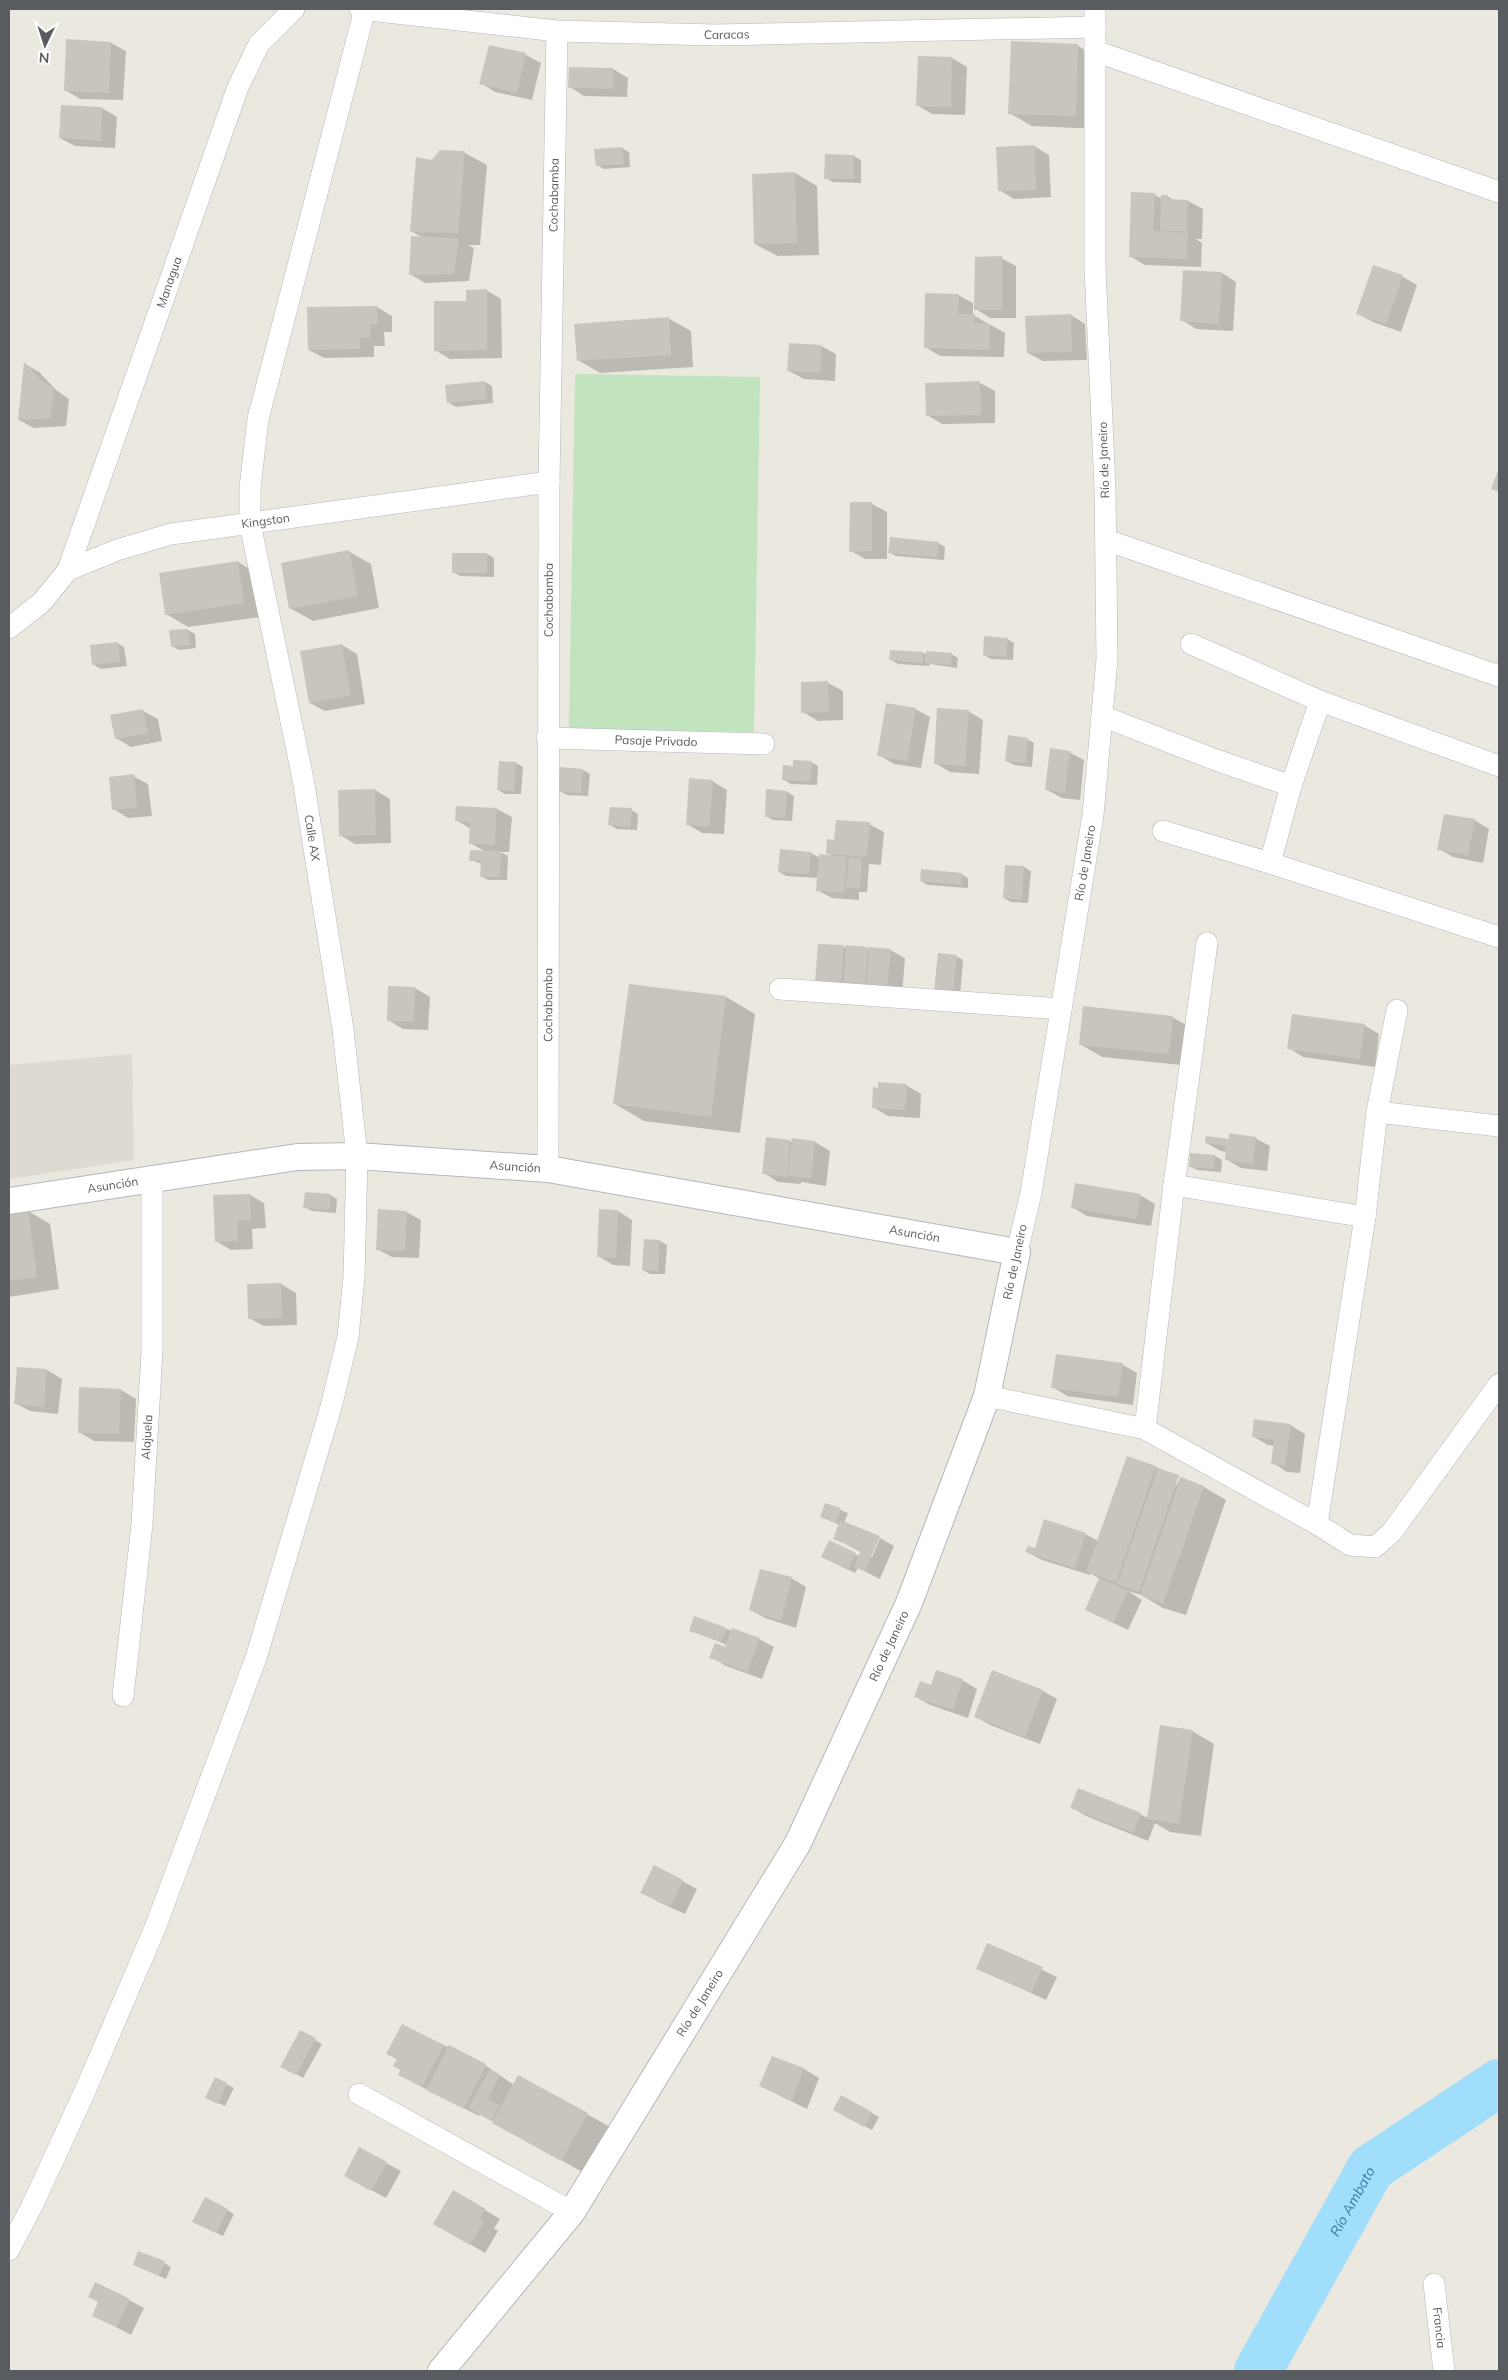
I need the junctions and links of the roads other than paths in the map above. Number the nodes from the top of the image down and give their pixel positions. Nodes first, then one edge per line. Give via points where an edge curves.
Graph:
1 (294, 9) edge
2 (360, 9) edge
3 (365, 9) edge
4 (1094, 18) edge
5 (557, 31) junction
6 (1094, 52) junction
7 (1499, 192) edge
8 (549, 482) junction
9 (250, 524) junction
10 (1106, 540) junction
11 (68, 570) junction
12 (9, 628) edge
13 (1191, 644) dead end
14 (1499, 676) edge
15 (1320, 700) junction
16 (1102, 716) junction
17 (547, 738) junction
18 (764, 744) dead end
19 (1499, 766) edge
20 (1291, 786) junction
21 (1163, 831) dead end
22 (1270, 863) junction
23 (1499, 937) edge
24 (1206, 943) dead end
25 (780, 989) dead end
26 (1061, 1009) junction
27 (1397, 1010) dead end
28 (1378, 1112) junction
29 (1499, 1126) edge
30 (357, 1156) junction
31 (548, 1169) junction
32 (152, 1178) junction
33 (1174, 1184) junction
34 (9, 1200) edge
35 (1365, 1217) junction
36 (1017, 1252) junction
37 (1499, 1384) edge
38 (986, 1396) junction
39 (1145, 1428) junction
40 (1317, 1524) junction
41 (123, 1696) dead end
42 (359, 2094) dead end
43 (572, 2212) junction
44 (9, 2250) edge
45 (1434, 2284) dead end
46 (442, 2371) edge
47 (1444, 2371) edge

1 - 11 street, Managua via 259,44 238,87
2 - 3 street, Caracas
3 - 5 street, Caracas
3 - 9 street, Calle AX via 258,419 250,488
4 - 5 street, Caracas via 716,35
4 - 6 street, Río de Janeiro
5 - 8 street, Cochabamba
6 - 7 street
6 - 10 street, Río de Janeiro via 1095,267
8 - 9 street, Kingston
8 - 17 street, Cochabamba
9 - 11 street, Kingston via 171,534 117,550
9 - 30 street, Calle AX via 303,779 343,1029
10 - 14 street
10 - 16 street, Río de Janeiro via 1106,659
11 - 12 street, Kingston via 42,602
13 - 15 street
15 - 19 street
15 - 20 street
16 - 20 street
16 - 26 street, Río de Janeiro via 1094,815
17 - 18 street, Pasaje Privado
17 - 31 street, Cochabamba
20 - 22 street
21 - 22 street
22 - 23 street
24 - 33 street
25 - 26 street
26 - 36 street, Río de Janeiro via 1031,1193
27 - 28 street
28 - 29 street
28 - 35 street
30 - 31 street, Asunción
30 - 32 street, Asunción via 297,1158
30 - 44 street, Calle AX via 354,1277 348,1337 331,1407 256,1658 156,1928 85,2091
31 - 36 street, Asunción
32 - 34 street, Asunción
32 - 41 street, Alajuela via 152,1351 143,1514
33 - 35 street
33 - 39 street
35 - 40 street
36 - 38 street, Río de Janeiro
37 - 40 street via 1392,1532 1375,1547 1350,1545
38 - 39 street
38 - 43 street, Río de Janeiro via 909,1603 798,1843
39 - 40 street
42 - 43 street
43 - 46 street, Río de Janeiro
45 - 47 street, Francia

